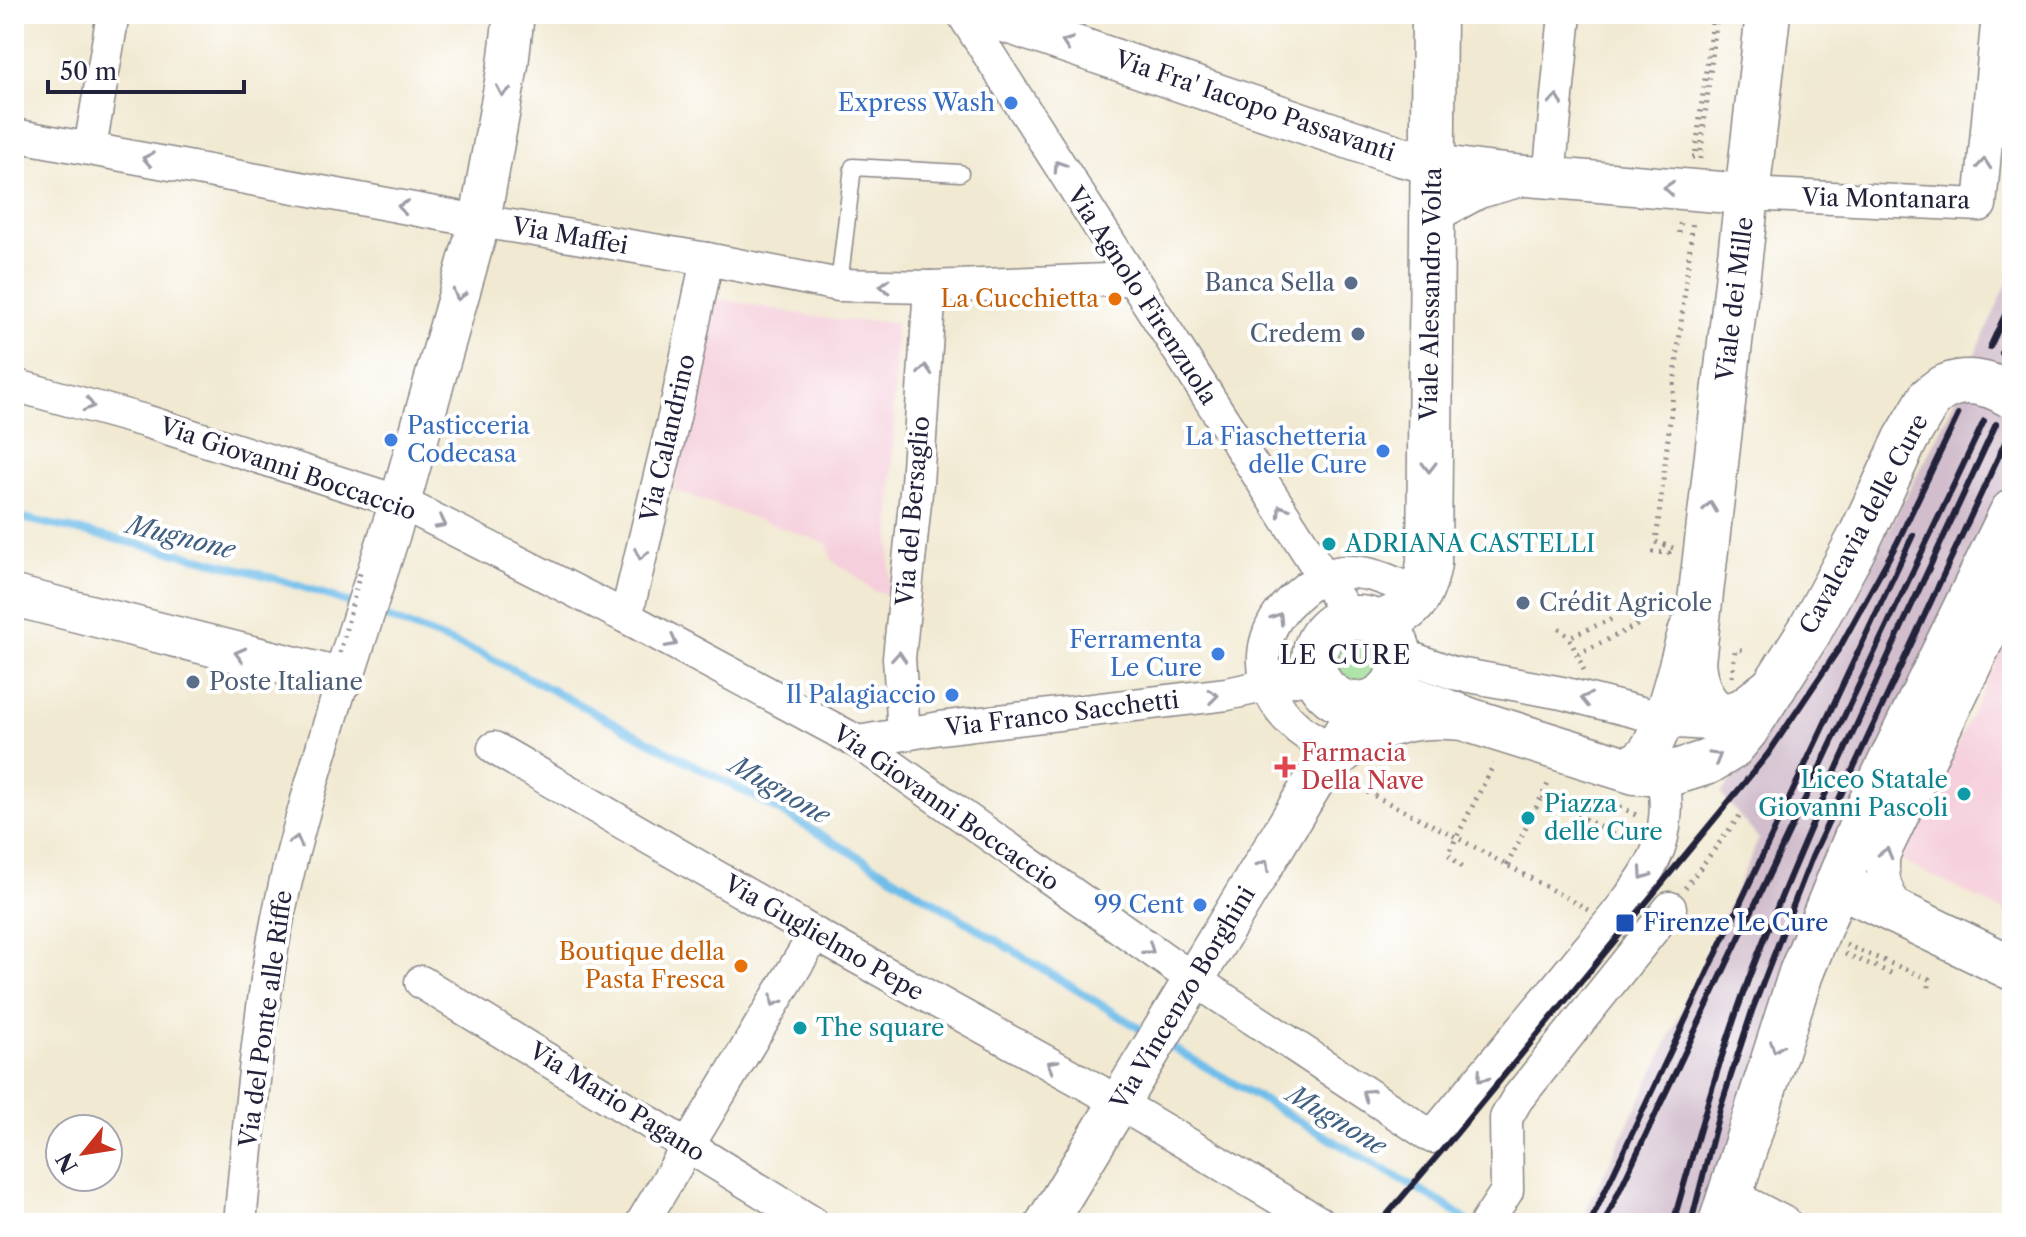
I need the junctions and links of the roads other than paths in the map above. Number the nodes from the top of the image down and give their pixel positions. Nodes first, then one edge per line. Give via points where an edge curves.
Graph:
1 (113, 14) edge
2 (514, 14) edge
3 (963, 14) edge
4 (981, 14) edge
5 (1434, 14) edge
6 (1565, 14) edge
7 (1768, 14) edge
8 (1998, 14) edge
9 (14, 135) edge
10 (90, 148) junction
11 (1433, 165) junction
12 (960, 173) dead end
13 (1541, 178) junction
14 (1747, 194) junction
15 (1433, 217) junction
16 (480, 220) junction
17 (707, 259) junction
18 (1131, 279) junction
19 (839, 285) junction
20 (930, 287) junction
21 (14, 385) edge
22 (2012, 396) edge
23 (400, 502) junction
24 (2012, 512) edge
25 (1325, 576) junction
26 (1683, 578) junction
27 (1423, 584) junction
28 (2012, 590) edge
29 (14, 596) edge
30 (626, 617) junction
31 (1375, 658) junction
32 (344, 663) junction
33 (1315, 675) junction
34 (1775, 686) junction
35 (1267, 687) junction
36 (1740, 713) junction
37 (1662, 718) junction
38 (1472, 721) junction
39 (904, 734) junction
40 (858, 742) junction
41 (494, 748) dead end
42 (1614, 765) junction
43 (1331, 767) junction
44 (1660, 773) junction
45 (1838, 884) junction
46 (1670, 908) road end
47 (1913, 920) junction
48 (815, 934) junction
49 (2012, 968) edge
50 (1194, 980) junction
51 (421, 982) dead end
52 (1128, 1090) junction
53 (689, 1146) junction
54 (1725, 1208) edge
55 (240, 1223) edge
56 (642, 1223) edge
57 (813, 1223) edge
58 (1046, 1223) edge
59 (1320, 1223) edge
60 (1486, 1223) edge
61 (1785, 1223) edge

1 - 10 street
2 -> 16 street
18 -> 3 street, Via Agnolo Firenzuola
11 -> 4 street, Via Fra' Iacopo Passavanti
5 - 11 main road, Viale Alessandro Volta
13 -> 6 street
7 - 14 main road, Viale dei Mille
14 -> 8 street, Via Montanara via 1980,205
9 - 10 street, Via Maffei
16 -> 10 street, Via Maffei
11 - 13 street, Via Fra' Iacopo Passavanti
11 - 15 main road, Viale Alessandro Volta
12 - 19 lane via 853,167
14 -> 13 street, Via Fra' Iacopo Passavanti
13 - 15 street, Via Fra' Iacopo Passavanti via 1479,192
26 -> 14 main road, Viale dei Mille
15 -> 27 main road, Viale Alessandro Volta via 1430,553
16 - 17 street, Via Maffei
16 -> 23 street
17 - 19 street, Via Maffei
17 -> 30 street, Via Calandrino
18 - 20 street, Via Maffei
25 -> 18 street, Via Agnolo Firenzuola
20 -> 19 street, Via Maffei
39 -> 20 street, Via del Bersaglio via 899,658
21 -> 23 street, Via Giovanni Boccaccio
22 - 34 main road, Cavalcavia delle Cure, bridge via 1965,382 1949,384 1930,398 1831,592
23 -> 30 street, Via Giovanni Boccaccio
23 - 32 street via 368,571
24 - 45 main road via 1870,804
25 - 27 street via 1369,574 1398,584
25 - 31 street
35 -> 25 street via 1265,652 1275,620
26 - 36 main road via 1699,691 1717,714
26 - 37 street
27 - 31 main road
47 -> 28 street via 1888,894 1884,854
32 -> 29 street
30 -> 40 street, Via Giovanni Boccaccio
31 - 33 main road via 1332,697
31 - 33 main road via 1336,623 1314,651
37 -> 31 street via 1562,693
31 - 38 main road
31 - 43 street
55 -> 32 street, Via del Ponte alle Riffe via 274,935
33 - 35 street
34 - 36 main road
44 -> 34 main road via 1693,768 1731,748
39 -> 35 street, Via Franco Sacchetti
35 - 43 street via 1279,710 1310,738
36 - 37 street via 1709,724
37 - 42 street via 1641,760
38 - 42 main road
38 - 43 street via 1426,717 1395,724 1361,740
39 - 40 street, Via Franco Sacchetti
40 -> 50 street, Via Giovanni Boccaccio
41 - 48 street, Via Guglielmo Pepe
42 - 44 main road
50 -> 43 street, Via Vincenzo Borghini
44 -> 50 street, Via Giovanni Boccaccio via 1666,797 1658,849 1649,868 1432,1137
45 - 47 main road
45 -> 54 main road via 1796,987
46 - 60 street via 1517,1099 1506,1118 1507,1191
47 - 49 main road
52 -> 48 street, Via Guglielmo Pepe
48 -> 53 street
50 - 52 street, Via Vincenzo Borghini
51 - 53 street, Via Mario Pagano
52 - 58 street, Via Vincenzo Borghini
52 - 59 street, Via Guglielmo Pepe
53 - 56 street
53 - 57 street, Via Mario Pagano
54 - 61 street

